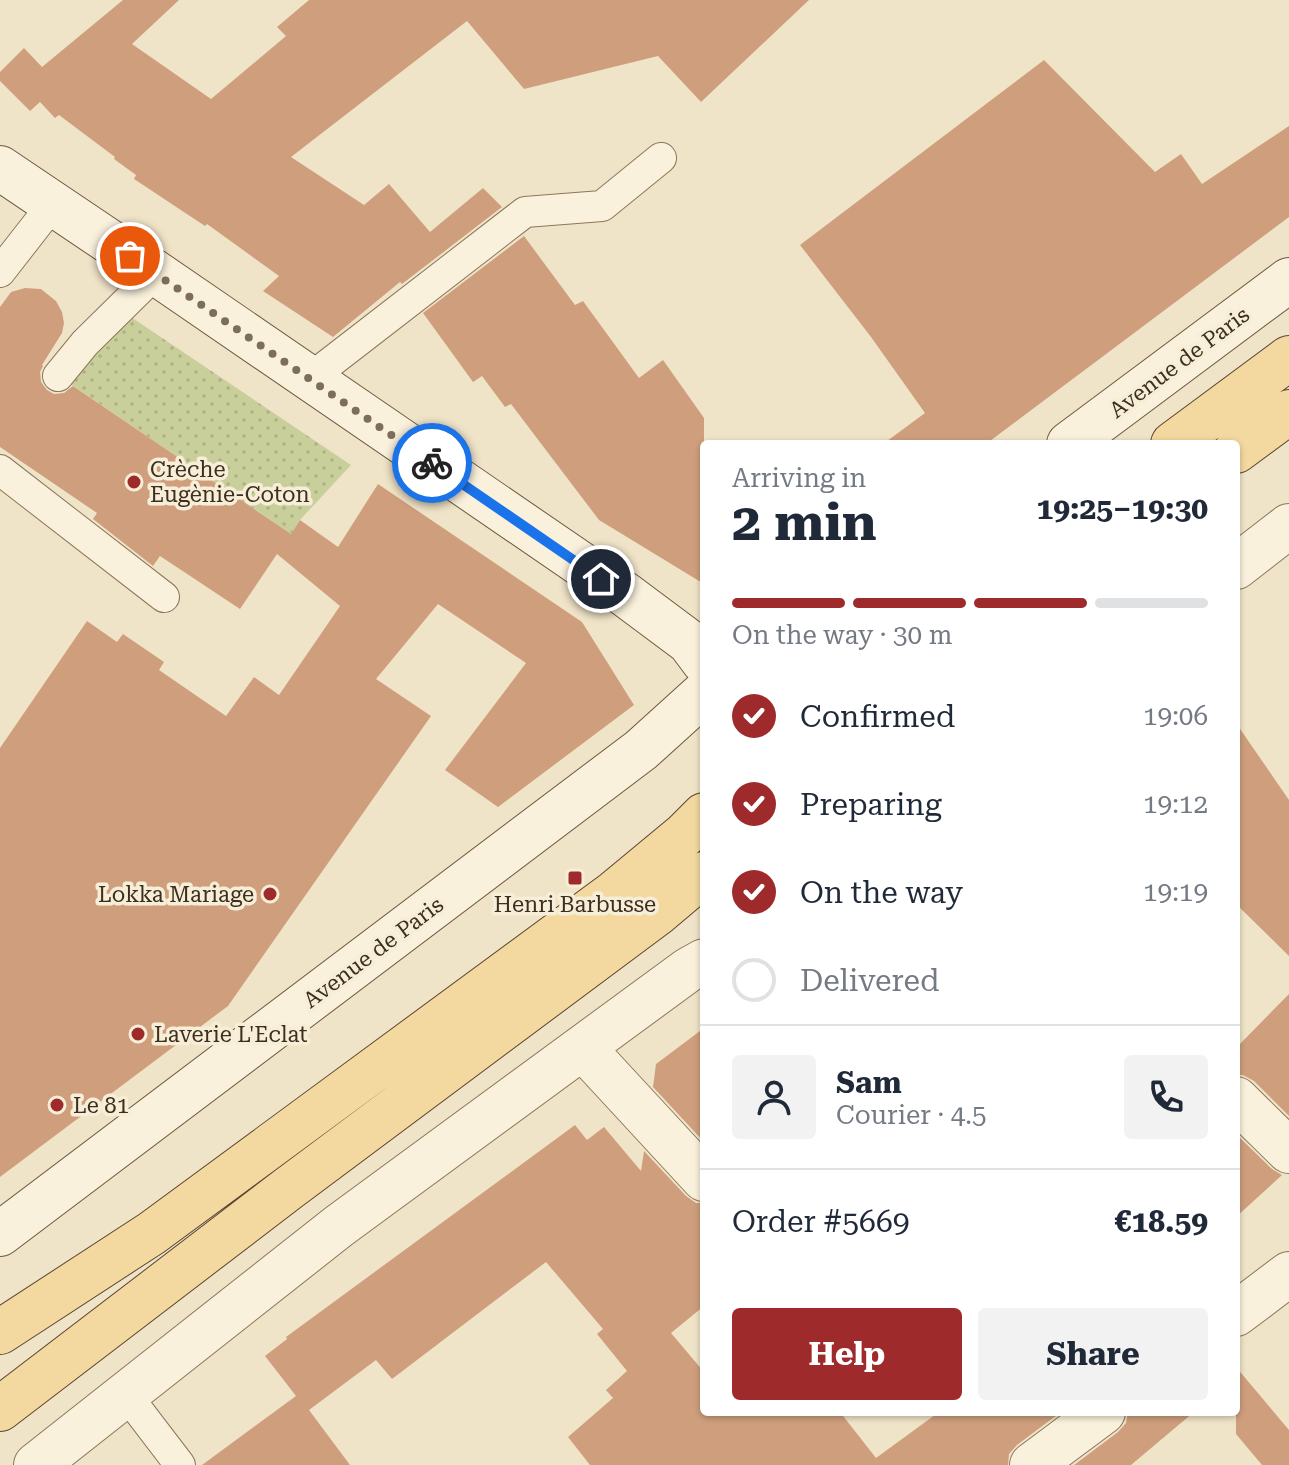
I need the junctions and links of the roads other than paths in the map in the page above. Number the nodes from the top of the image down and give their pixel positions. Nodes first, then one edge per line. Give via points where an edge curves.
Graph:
1 (661, 158) dead end
2 (0, 168) edge
3 (53, 204) junction
4 (0, 272) edge
5 (156, 273) junction
6 (1289, 280) edge
7 (1289, 358) edge
8 (58, 376) dead end
9 (309, 379) junction
10 (1289, 412) edge
11 (1074, 440) edge
12 (1178, 440) edge
13 (1240, 448) edge
14 (2, 463) edge
15 (1289, 526) edge
16 (1240, 564) edge
17 (164, 597) dead end
18 (700, 657) edge
19 (700, 697) edge
20 (700, 819) edge
21 (700, 877) edge
22 (700, 963) edge
23 (583, 1048) junction
24 (1240, 1103) edge
25 (1289, 1151) edge
26 (700, 1175) edge
27 (0, 1234) edge
28 (1289, 1274) edge
29 (1240, 1311) edge
30 (0, 1332) edge
31 (125, 1393) junction
32 (0, 1409) edge
33 (1098, 1416) edge
34 (36, 1465) edge
35 (180, 1465) edge
36 (1032, 1465) edge

1 - 9 lane via 602,206 525,212
2 - 3 main road
3 - 4 lane
3 - 5 main road
5 - 8 lane
5 - 9 main road
6 - 11 main road, Avenue de Paris
7 - 12 main road
9 - 18 main road via 626,595 689,642
10 - 13 main road
14 - 17 lane
15 - 16 main road
19 - 27 main road, Avenue de Paris via 641,750
20 - 30 main road via 614,893 165,1224
21 - 32 main road
22 - 23 main road
23 - 26 main road
23 - 31 main road via 339,1226
24 - 25 main road
28 - 29 main road
31 - 34 main road
31 - 35 lane
33 - 36 main road

